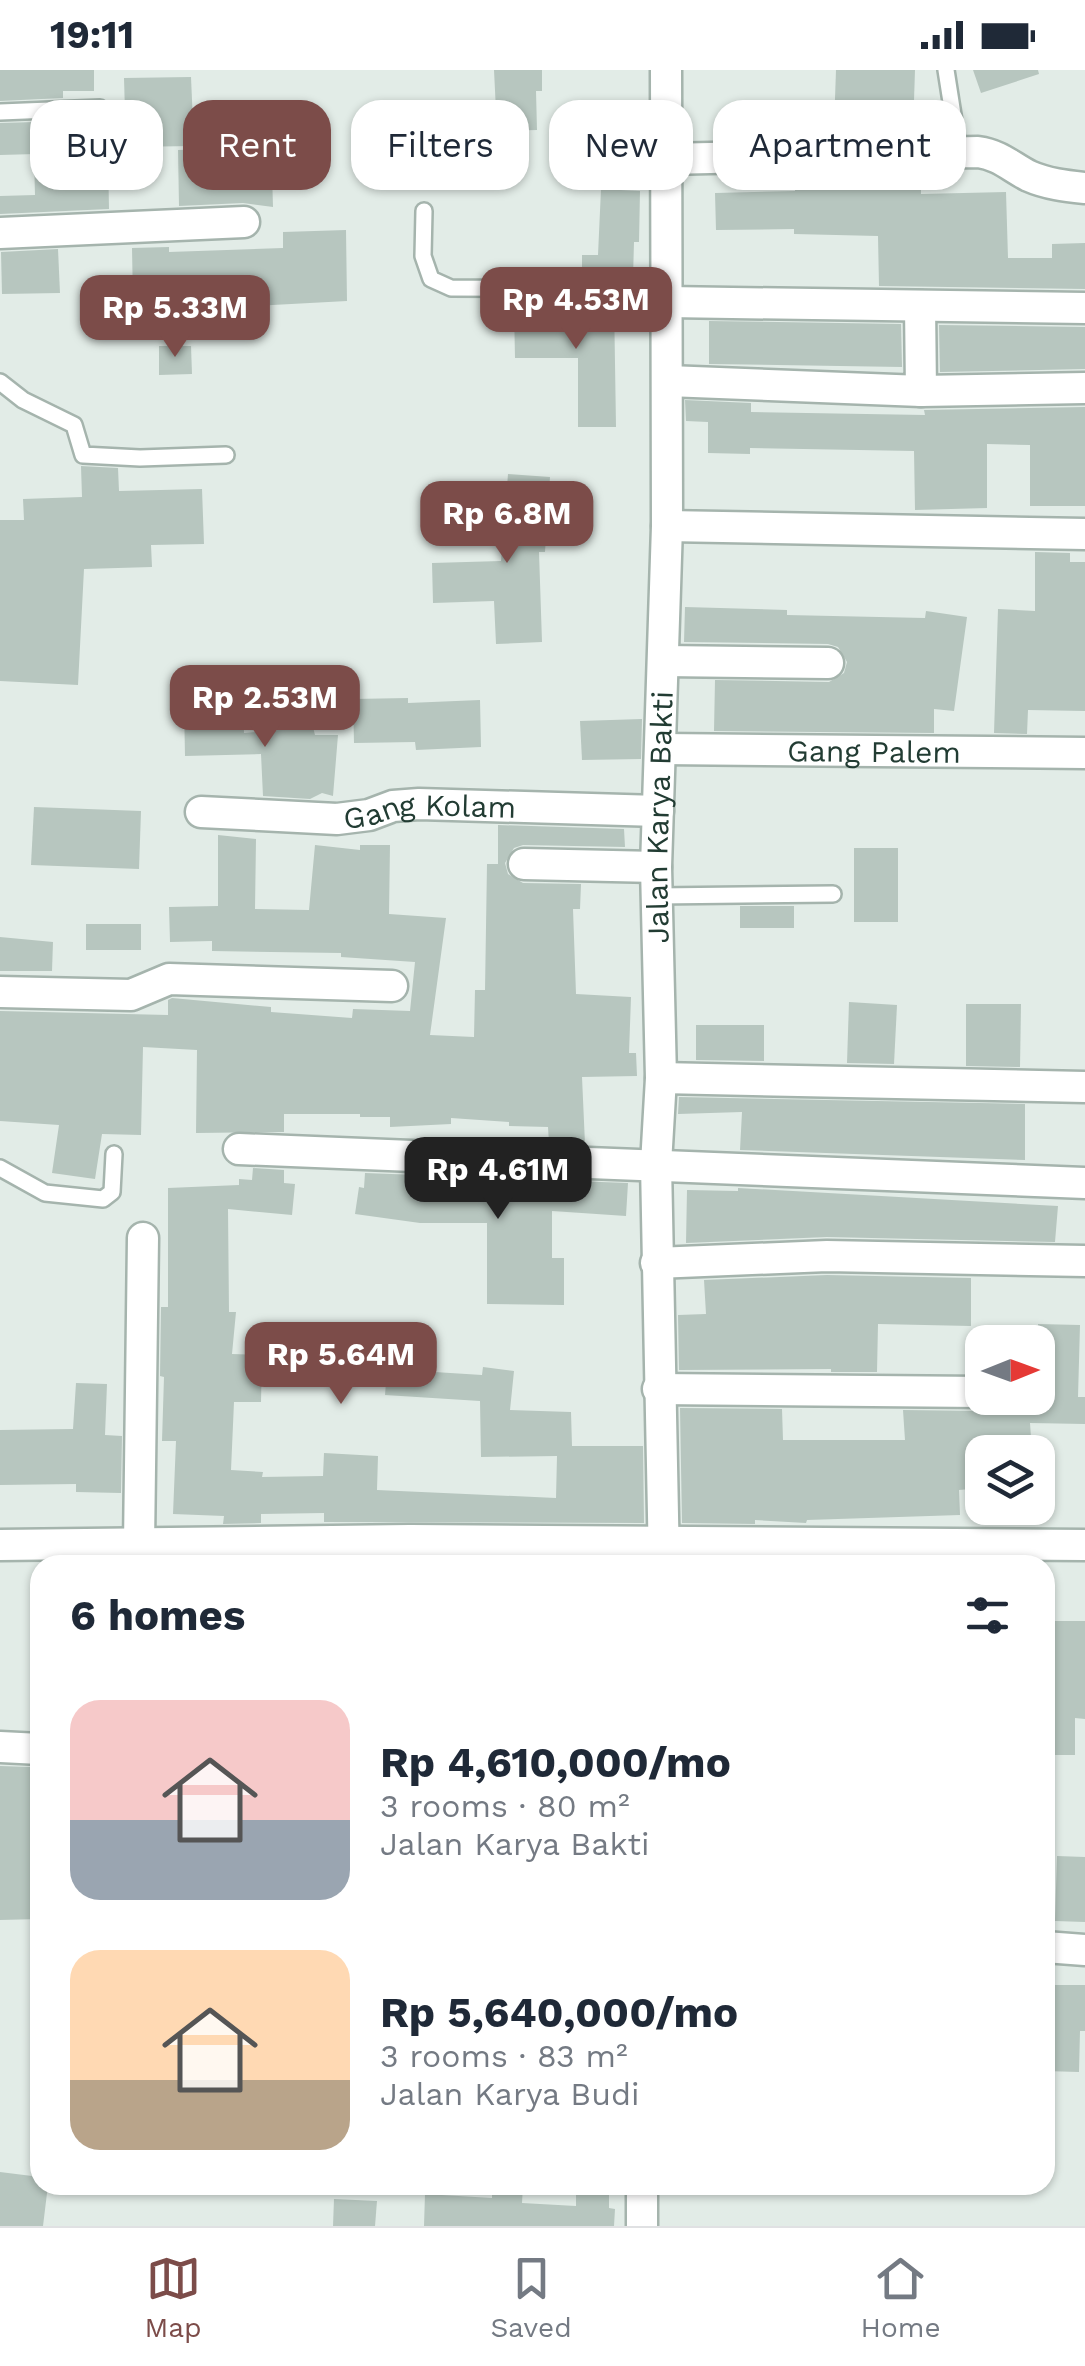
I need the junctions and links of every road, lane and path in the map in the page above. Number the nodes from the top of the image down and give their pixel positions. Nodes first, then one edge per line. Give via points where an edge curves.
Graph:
1 (666, 70) edge
2 (946, 70) edge
3 (666, 100) edge
4 (951, 100) edge
5 (30, 111) edge
6 (0, 112) edge
7 (966, 153) edge
8 (1085, 188) edge
9 (667, 190) edge
10 (424, 211) dead end
11 (244, 222) dead end
12 (0, 233) edge
13 (668, 296) junction
14 (920, 306) junction
15 (1085, 308) edge
16 (668, 381) junction
17 (0, 382) edge
18 (1085, 388) edge
19 (921, 390) junction
20 (226, 456) dead end
21 (667, 526) junction
22 (1085, 534) edge
23 (665, 661) junction
24 (828, 663) dead end
25 (662, 749) junction
26 (1085, 753) edge
27 (200, 812) dead end
28 (658, 812) junction
29 (524, 864) dead end
30 (657, 882) junction
31 (834, 894) dead end
32 (392, 986) dead end
33 (0, 992) edge
34 (662, 1078) junction
35 (1085, 1087) edge
36 (239, 1149) dead end
37 (114, 1154) dead end
38 (656, 1164) junction
39 (0, 1168) edge
40 (1085, 1183) edge
41 (143, 1238) dead end
42 (1085, 1261) edge
43 (656, 1263) junction
44 (658, 1389) junction
45 (965, 1392) edge
46 (0, 1544) edge
47 (139, 1545) junction
48 (1085, 1545) edge
49 (664, 1554) edge
50 (997, 1555) edge
51 (0, 1748) edge
52 (30, 1750) edge
53 (1055, 1948) edge
54 (1085, 1950) edge
55 (642, 2195) edge
56 (642, 2226) edge

1 - 3 street, Jalan Karya Bakti
2 - 4 lane
5 - 6 lane
7 - 8 street via 993,154 1029,176
9 - 13 street, Jalan Karya Bakti
10 - 13 lane via 423,256 431,279 452,288
11 - 12 street
13 - 14 street
13 - 16 street, Jalan Karya Bakti
14 - 15 street
14 - 19 street
16 - 19 street
16 - 21 street, Jalan Karya Bakti
17 - 20 lane via 69,420 82,455
18 - 19 street
21 - 22 street
21 - 23 street, Jalan Karya Bakti
23 - 24 street
23 - 25 street, Jalan Karya Bakti
25 - 26 street, Gang Palem
25 - 28 street, Jalan Karya Bakti
27 - 28 street, Gang Kolam via 337,819 420,804
28 - 30 street, Jalan Karya Bakti
29 - 30 street
30 - 31 lane
30 - 34 street, Jalan Karya Bakti
32 - 33 street via 169,978 131,995
34 - 35 street
34 - 38 street, Jalan Karya Bakti
36 - 38 street
37 - 39 lane via 112,1192 103,1199 45,1192
38 - 40 street
38 - 43 street, Jalan Karya Bakti
41 - 47 street
42 - 43 street via 827,1256
43 - 44 street, Jalan Karya Bakti
44 - 45 street
44 - 49 street, Jalan Karya Bakti
46 - 47 street
47 - 49 street via 410,1540
48 - 50 street
49 - 50 street
51 - 52 street
53 - 54 street
55 - 56 street

